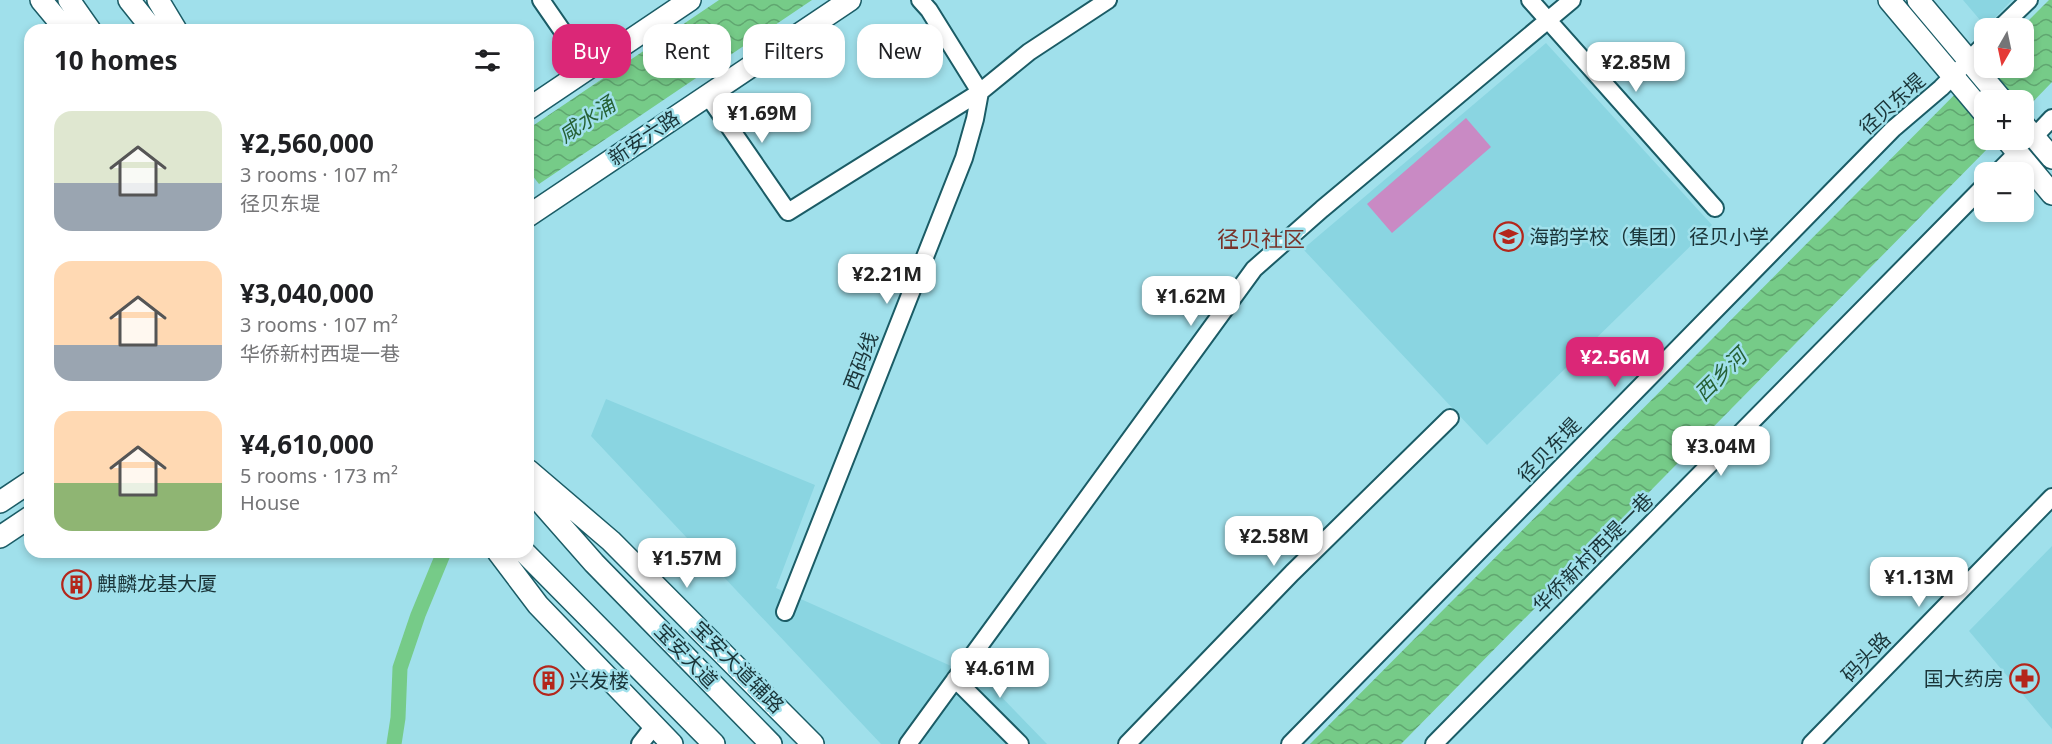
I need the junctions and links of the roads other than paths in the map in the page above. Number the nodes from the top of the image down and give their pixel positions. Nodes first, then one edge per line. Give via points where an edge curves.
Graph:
1 (41, 0) edge
2 (69, 0) edge
3 (129, 0) edge
4 (158, 0) edge
5 (541, 0) edge
6 (690, 0) edge
7 (850, 0) edge
8 (920, 0) edge
9 (1108, 0) edge
10 (1530, 0) edge
11 (1572, 0) edge
12 (1889, 0) edge
13 (1918, 0) edge
14 (2029, 0) edge
15 (2010, 18) edge
16 (1548, 20) junction
17 (61, 24) edge
18 (86, 24) edge
19 (148, 24) edge
20 (172, 24) edge
21 (558, 24) edge
22 (631, 39) edge
23 (1974, 60) edge
24 (1971, 64) junction
25 (573, 78) edge
26 (1955, 80) junction
27 (1993, 90) edge
28 (980, 92) junction
29 (708, 96) junction
30 (1974, 102) edge
31 (534, 105) edge
32 (2052, 118) edge
33 (2034, 127) edge
34 (2034, 137) edge
35 (2016, 150) edge
36 (2052, 158) edge
37 (2052, 195) edge
38 (1974, 196) edge
39 (1716, 208) dead end
40 (534, 212) edge
41 (1450, 418) dead end
42 (534, 475) edge
43 (24, 486) edge
44 (534, 495) edge
45 (2052, 497) edge
46 (0, 502) edge
47 (24, 521) edge
48 (0, 537) edge
49 (503, 558) edge
50 (530, 558) edge
51 (785, 612) dead end
52 (955, 679) junction
53 (654, 726) junction
54 (640, 744) edge
55 (672, 744) edge
56 (714, 744) edge
57 (771, 744) edge
58 (813, 744) edge
59 (908, 744) edge
60 (1020, 744) edge
61 (1126, 744) edge
62 (1290, 744) edge
63 (1434, 744) edge
64 (1811, 744) edge

1 - 17 main road
2 - 18 main road
3 - 19 main road
4 - 20 main road
5 - 21 street
6 - 22 main road
7 - 29 main road, 新安六路
8 - 28 street
9 - 28 street via 1029,52
10 - 16 street
11 - 16 street
12 - 26 main road
13 - 24 main road
14 - 15 street
16 - 39 street
16 - 52 street via 1254,269
23 - 24 street, 径贝东堤
24 - 26 street, 径贝东堤
24 - 27 main road
25 - 31 main road
26 - 30 main road
26 - 62 street, 径贝东堤 via 1899,124
28 - 29 street via 788,212
28 - 51 street, 西码线 via 964,158
29 - 40 main road, 新安六路
32 - 33 street
34 - 36 main road
35 - 37 main road
38 - 63 street, 华侨新村西堤一巷
41 - 61 street
42 - 58 main road, 宝安大道辅路 via 611,541
43 - 46 main road
44 - 57 main road, 宝安大道 via 594,563
45 - 64 street, 码头路
47 - 48 main road
49 - 53 main road via 538,605
50 - 56 main road
52 - 59 street
52 - 60 street
53 - 54 street
53 - 55 main road

